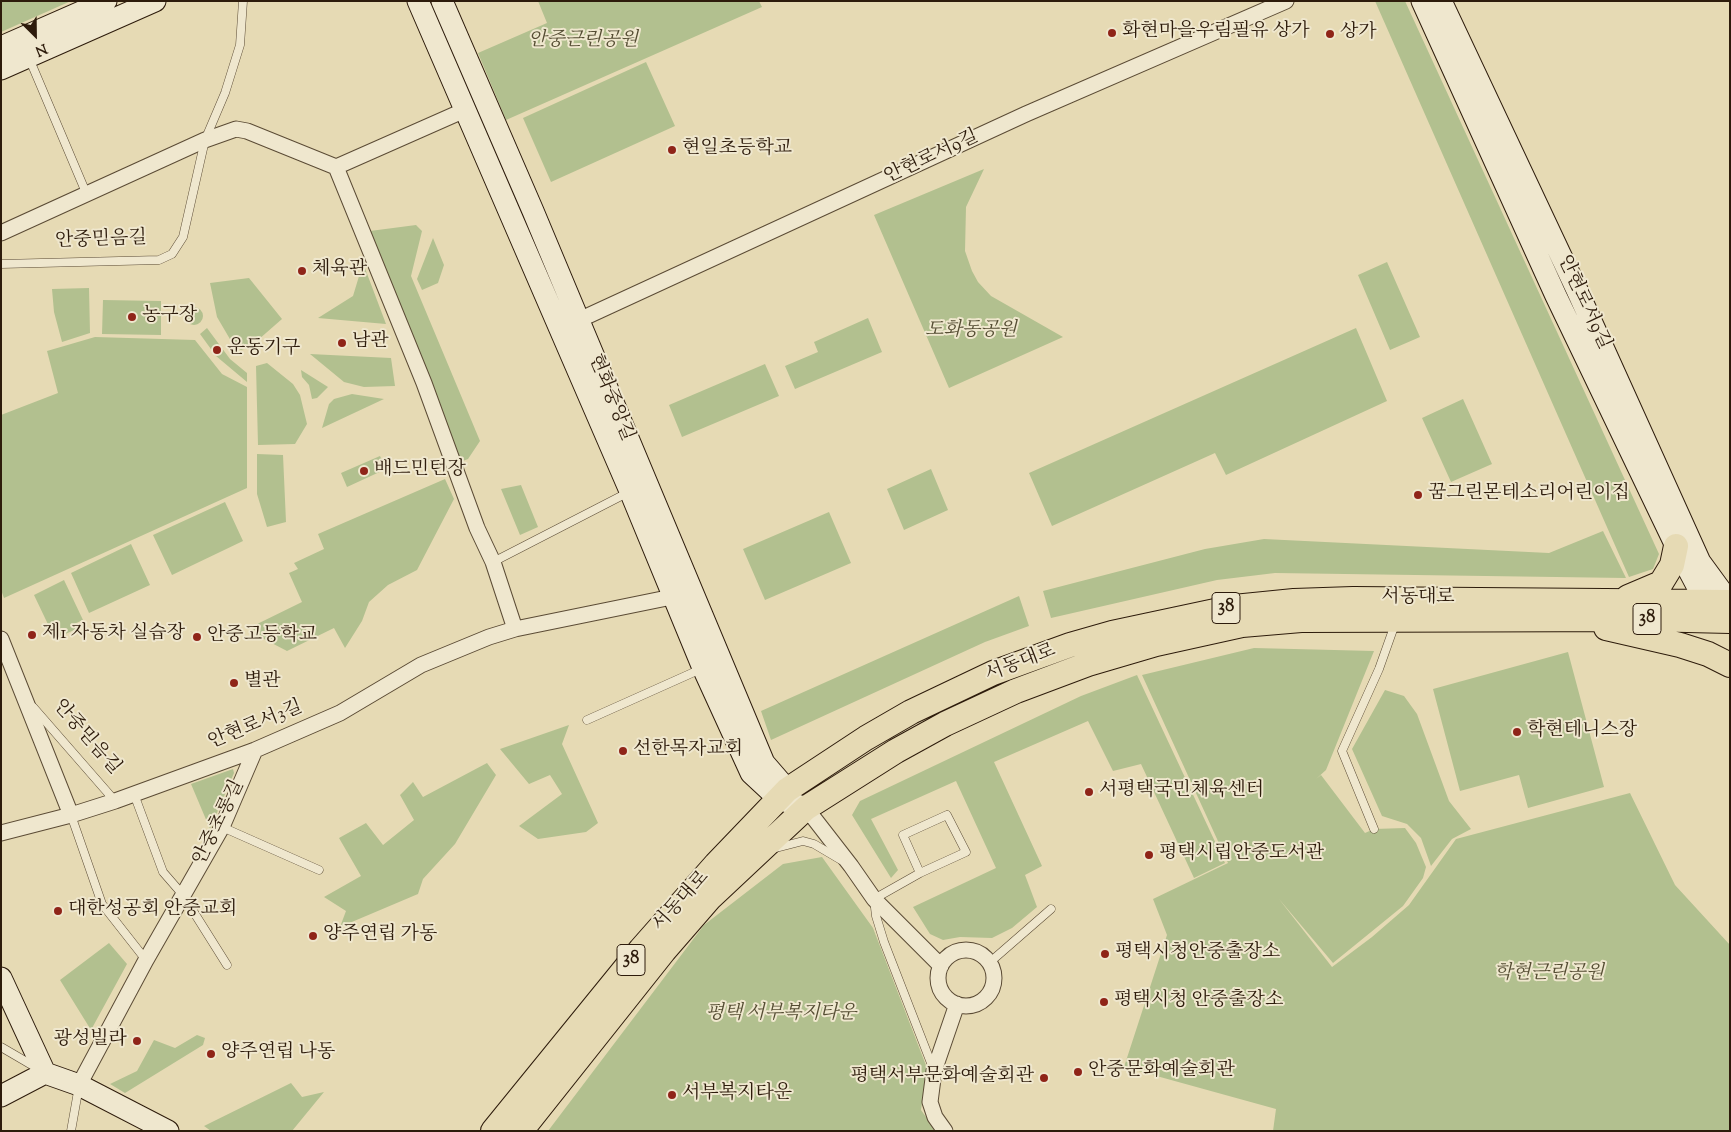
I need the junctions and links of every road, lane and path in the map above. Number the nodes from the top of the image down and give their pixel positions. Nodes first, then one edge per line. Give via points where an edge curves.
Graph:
1 (106, 1) edge
2 (155, 1) edge
3 (243, 1) edge
4 (418, 1) edge
5 (442, 1) edge
6 (1286, 1) edge
7 (1422, 1) edge
8 (1441, 1) edge
9 (1, 47) edge
10 (29, 58) junction
11 (1, 69) edge
12 (465, 110) junction
13 (205, 140) junction
14 (336, 167) junction
15 (88, 195) junction
16 (1, 233) edge
17 (1, 264) edge
18 (579, 320) junction
19 (559, 329) junction
20 (630, 491) junction
21 (1676, 546) junction
22 (493, 562) junction
23 (672, 597) junction
24 (1620, 600) junction
25 (1705, 601) junction
26 (696, 606) junction
27 (1729, 613) edge
28 (1396, 620) junction
29 (1570, 620) junction
30 (515, 629) junction
31 (1, 639) edge
32 (1730, 665) edge
33 (703, 668) junction
34 (27, 700) junction
35 (587, 720) dead end
36 (255, 750) junction
37 (134, 794) junction
38 (783, 795) junction
39 (115, 801) junction
40 (806, 808) junction
41 (71, 816) junction
42 (222, 827) junction
43 (1374, 829) dead end
44 (1, 833) edge
45 (755, 856) junction
46 (851, 866) junction
47 (320, 870) dead end
48 (920, 873) junction
49 (183, 895) junction
50 (874, 899) junction
51 (1051, 909) dead end
52 (146, 960) junction
53 (989, 963) junction
54 (228, 965) dead end
55 (940, 966) junction
56 (1, 978) edge
57 (957, 1004) junction
58 (1, 1047) edge
59 (934, 1071) junction
60 (45, 1073) junction
61 (79, 1086) junction
62 (1, 1096) edge
63 (71, 1131) edge
64 (168, 1131) edge
65 (493, 1131) edge
66 (521, 1131) edge
67 (945, 1131) edge

1 - 9 street
2 - 10 street
3 - 13 lane, 안중믿음길 via 240,44 225,93
4 - 12 street
5 - 18 street, 현화중앙길
6 - 18 street, 안현로서9길 via 1026,114
7 - 21 street via 1556,296
8 - 27 street, 안현로서9길 via 1700,562
10 - 11 street
10 - 15 lane
12 - 14 street
12 - 19 street
13 - 14 street, 안중믿음길 via 236,129 247,131
13 - 15 street, 안중믿음길
13 - 17 lane, 안중믿음길 via 183,237 172,254 159,260
14 - 22 street
15 - 16 street, 안중믿음길
18 - 19 street
18 - 26 street, 현화중앙길
19 - 20 street
20 - 22 lane
20 - 23 street
21 - 24 main road via 1672,565 1661,583
21 - 25 street
22 - 30 street
23 - 26 street
23 - 30 street, 안현로서3길
23 - 33 street
24 - 25 main road, 서동대로 / 38
24 - 38 main road, 서동대로 / 38 via 1304,601 1234,607 1186,616 1070,645 994,673 904,716
25 - 27 main road, 서동대로 / 38
26 - 38 street, 현화중앙길 via 764,763
27 - 29 main road, 서동대로 / 38
28 - 29 main road, 서동대로 / 38
28 - 40 main road, 서동대로 / 38 via 1301,620 1242,625 1156,644 1088,664 1016,691 945,724
28 - 43 lane via 1379,669 1342,751
29 - 32 main road via 1680,645
30 - 36 street, 안현로서3길 via 421,665 340,713
31 - 34 street, 안중믿음길
33 - 35 lane
33 - 38 street via 751,773
34 - 39 lane, 안중믿음길
34 - 41 street, 안중믿음길
36 - 37 street, 안현로서3길
36 - 42 street, 안중초롱길
37 - 39 street, 안현로서3길
37 - 49 lane, 안중초롱길 via 164,872
38 - 40 street
38 - 65 main road, 서동대로 / 38 via 641,948
39 - 41 street, 안현로서3길
40 - 45 main road, 서동대로 / 38
40 - 46 street
41 - 44 street, 안현로서3길
41 - 52 lane via 102,904
42 - 47 lane
42 - 49 street, 안중초롱길
45 - 46 lane via 803,840
45 - 66 main road, 서동대로 / 38 via 710,898 664,951
46 - 50 street
48 - 48 lane via 966,852 947,815 903,835
48 - 50 lane
49 - 52 street, 안중초롱길
49 - 54 lane, 안중초롱길
50 - 55 street
50 - 59 lane via 884,942
51 - 53 lane
52 - 61 street, 안중초롱길
53 - 55 street via 983,956 967,950 950,955
53 - 57 street via 994,980 987,996 970,1006
55 - 57 street via 939,988 944,996
56 - 60 street
57 - 59 street
58 - 60 lane
59 - 67 street via 930,1102
60 - 61 street
60 - 62 street
61 - 63 lane, 안중초롱길
61 - 64 street

